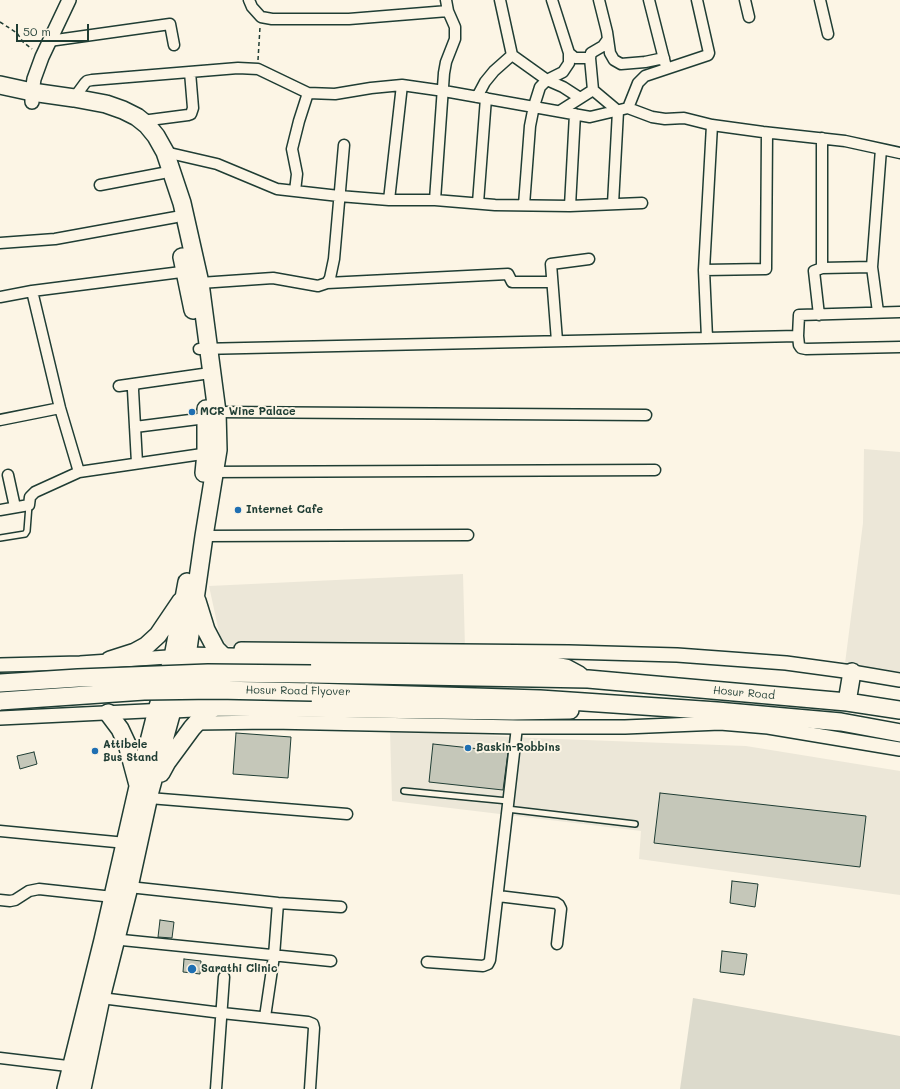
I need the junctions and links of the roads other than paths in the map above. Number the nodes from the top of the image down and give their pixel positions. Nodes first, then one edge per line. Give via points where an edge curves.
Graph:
1 (69, 0) edge
2 (249, 0) edge
3 (446, 0) edge
4 (500, 0) edge
5 (552, 0) edge
6 (599, 0) edge
7 (649, 0) edge
8 (697, 0) edge
9 (745, 0) edge
10 (820, 0) edge
11 (448, 11) junction
12 (749, 17) dead end
13 (828, 34) dead end
14 (608, 39) junction
15 (49, 41) junction
16 (174, 45) dead end
17 (569, 53) junction
18 (512, 55) junction
19 (590, 58) junction
20 (664, 58) junction
21 (666, 69) junction
22 (190, 72) junction
23 (547, 80) junction
24 (0, 85) edge
25 (402, 86) junction
26 (593, 90) junction
27 (444, 91) junction
28 (308, 93) junction
29 (0, 96) edge
30 (32, 97) junction
31 (481, 97) junction
32 (74, 98) junction
33 (580, 98) junction
34 (534, 106) junction
35 (628, 108) junction
36 (560, 111) junction
37 (618, 111) junction
38 (575, 114) junction
39 (142, 121) junction
40 (712, 125) junction
41 (768, 133) junction
42 (822, 138) junction
43 (344, 144) dead end
44 (881, 149) junction
45 (165, 152) junction
46 (900, 153) edge
47 (163, 173) junction
48 (100, 185) dead end
49 (295, 191) junction
50 (339, 196) junction
51 (389, 200) junction
52 (435, 200) junction
53 (642, 203) dead end
54 (478, 204) junction
55 (613, 204) junction
56 (524, 205) junction
57 (570, 206) junction
58 (176, 218) junction
59 (0, 243) edge
60 (589, 259) dead end
61 (872, 267) junction
62 (822, 268) junction
63 (704, 270) junction
64 (194, 275) junction
65 (552, 282) junction
66 (327, 283) junction
67 (32, 291) junction
68 (0, 297) edge
69 (878, 312) junction
70 (900, 312) edge
71 (818, 315) junction
72 (798, 336) junction
73 (707, 338) junction
74 (557, 341) junction
75 (900, 347) edge
76 (204, 349) junction
77 (203, 374) junction
78 (134, 384) junction
79 (119, 386) dead end
80 (60, 408) junction
81 (211, 415) junction
82 (646, 415) dead end
83 (0, 420) edge
84 (135, 427) junction
85 (212, 453) junction
86 (137, 464) junction
87 (655, 470) dead end
88 (79, 472) junction
89 (209, 472) junction
90 (8, 475) dead end
91 (29, 505) junction
92 (15, 507) junction
93 (0, 510) edge
94 (468, 535) dead end
95 (204, 536) junction
96 (0, 538) edge
97 (190, 596) junction
98 (180, 656) junction
99 (224, 657) junction
100 (110, 660) junction
101 (89, 662) junction
102 (0, 665) edge
103 (852, 672) junction
104 (588, 679) junction
105 (900, 680) edge
106 (0, 683) edge
107 (0, 701) edge
108 (595, 702) junction
109 (847, 702) junction
110 (214, 707) junction
111 (165, 710) junction
112 (900, 710) edge
113 (108, 713) junction
114 (91, 714) junction
115 (271, 715) junction
116 (0, 718) edge
117 (196, 723) junction
118 (516, 727) junction
119 (900, 733) edge
120 (900, 749) edge
121 (404, 791) dead end
122 (146, 793) junction
123 (508, 805) junction
124 (347, 814) dead end
125 (635, 824) dead end
126 (0, 831) edge
127 (126, 843) junction
128 (129, 887) junction
129 (498, 896) junction
130 (113, 897) junction
131 (0, 900) edge
132 (278, 902) junction
133 (341, 908) dead end
134 (110, 939) junction
135 (557, 944) dead end
136 (274, 956) junction
137 (331, 961) dead end
138 (427, 962) dead end
139 (224, 977) dead end
140 (101, 998) junction
141 (222, 1013) junction
142 (265, 1017) junction
143 (0, 1058) edge
144 (79, 1067) junction
145 (66, 1089) edge
146 (82, 1089) edge
147 (216, 1089) edge
148 (310, 1089) edge

1 - 15 street
2 - 11 street via 261,17 272,19 350,19
3 - 11 street
4 - 18 street
5 - 17 street
6 - 14 street
7 - 20 street
8 - 21 street via 709,53
9 - 12 street
10 - 13 street
11 - 27 street via 455,27 455,39 446,62
14 - 19 street via 591,53
14 - 20 street via 610,53 614,60 621,64
15 - 16 street via 170,24
15 - 30 street via 34,79
17 - 19 street via 575,58
17 - 23 street via 569,63 563,72
18 - 23 street
18 - 31 street via 485,82
19 - 26 street
20 - 21 street
21 - 35 street via 641,78
22 - 28 street via 238,68 258,70
22 - 32 street via 87,80
22 - 39 street via 193,108 191,114
23 - 33 street
23 - 34 street via 540,87
24 - 30 main road
25 - 27 street
25 - 28 street via 334,94
25 - 51 street
26 - 33 street
26 - 37 street
27 - 31 street
27 - 52 street
28 - 49 street via 292,150 297,174
29 - 30 main road
30 - 32 main road
30 - 47 main road via 119,119 141,133 154,151
31 - 34 street
31 - 54 street
32 - 39 main road via 106,104
33 - 36 street
34 - 36 street
34 - 56 street
35 - 37 street
35 - 40 street via 665,119 684,118
36 - 38 street
37 - 38 street via 590,117
37 - 55 street
38 - 57 street
39 - 45 main road via 156,136
40 - 41 street
40 - 63 street
41 - 42 street
41 - 63 street via 766,269
42 - 44 street
42 - 62 street
43 - 50 street
44 - 46 street
44 - 61 street
45 - 49 street via 217,164 277,189
45 - 64 main road via 182,203
47 - 48 street
47 - 58 main road
49 - 50 street
50 - 51 street
50 - 66 street via 334,260
51 - 52 street
52 - 54 street
53 - 55 street
54 - 56 street
55 - 57 street
56 - 57 street
58 - 59 street via 55,239
58 - 64 main road
60 - 65 street via 551,264
61 - 62 street
61 - 69 street
62 - 71 street via 814,271
63 - 73 street
64 - 66 street via 273,278 318,286
64 - 67 street
64 - 76 main road
65 - 66 street via 512,282 508,274
65 - 74 street
67 - 68 street
67 - 80 street
69 - 70 street
69 - 71 street
71 - 72 street via 799,315
72 - 73 street
72 - 75 street via 799,345 806,349
73 - 74 street
74 - 76 street
76 - 77 main road
76 - 81 main road
77 - 78 street
77 - 81 main road
78 - 79 street
78 - 84 street
80 - 83 street
80 - 88 street
81 - 82 street
81 - 84 street
81 - 85 main road
84 - 86 street
85 - 86 street
85 - 89 main road
86 - 88 street
87 - 89 street
88 - 91 street via 35,492 30,498
89 - 95 main road
89 - 97 main road via 193,536
90 - 92 street
91 - 92 street
91 - 96 lane via 25,534
92 - 93 street
94 - 95 street
95 - 97 main road
97 - 98 main road
97 - 99 main road via 216,649
97 - 100 main road via 150,642 135,652
98 - 99 main road
98 - 100 street
98 - 111 main road
99 - 103 street via 240,649 568,652 677,655 786,663
99 - 104 main road via 539,663 566,668
99 - 110 street
100 - 101 street
100 - 113 street
101 - 102 street
101 - 114 street
103 - 105 street
103 - 109 main road
104 - 106 main road, Hosur Road Flyover, bridge via 208,673
104 - 109 main road, Hosur Road
107 - 108 main road, Hosur Road Flyover, bridge via 216,690
108 - 115 main road via 587,710
108 - 119 main road, Hosur Road via 841,722
109 - 112 main road, Hosur Road
110 - 111 main road
110 - 115 main road
110 - 117 main road
111 - 113 street
111 - 122 main road
113 - 114 street
113 - 122 main road via 120,729
114 - 116 street
115 - 117 street
115 - 118 street
117 - 122 main road
118 - 120 street via 720,724 768,727
118 - 123 street
121 - 123 lane
122 - 124 street
122 - 127 main road
122 - 128 main road
123 - 125 lane
123 - 129 street
126 - 127 street
127 - 130 main road
128 - 132 street
128 - 134 main road
129 - 135 street via 559,905
129 - 138 street via 488,964 483,966
130 - 131 street via 39,889 29,891 15,900
130 - 134 main road
132 - 133 street
132 - 136 street
134 - 136 street
134 - 140 main road
134 - 144 main road
136 - 137 street
136 - 142 street
139 - 141 street
140 - 141 street
140 - 144 main road
141 - 142 street
141 - 147 street
142 - 148 street via 313,1024
143 - 144 street
144 - 145 main road
144 - 146 main road

